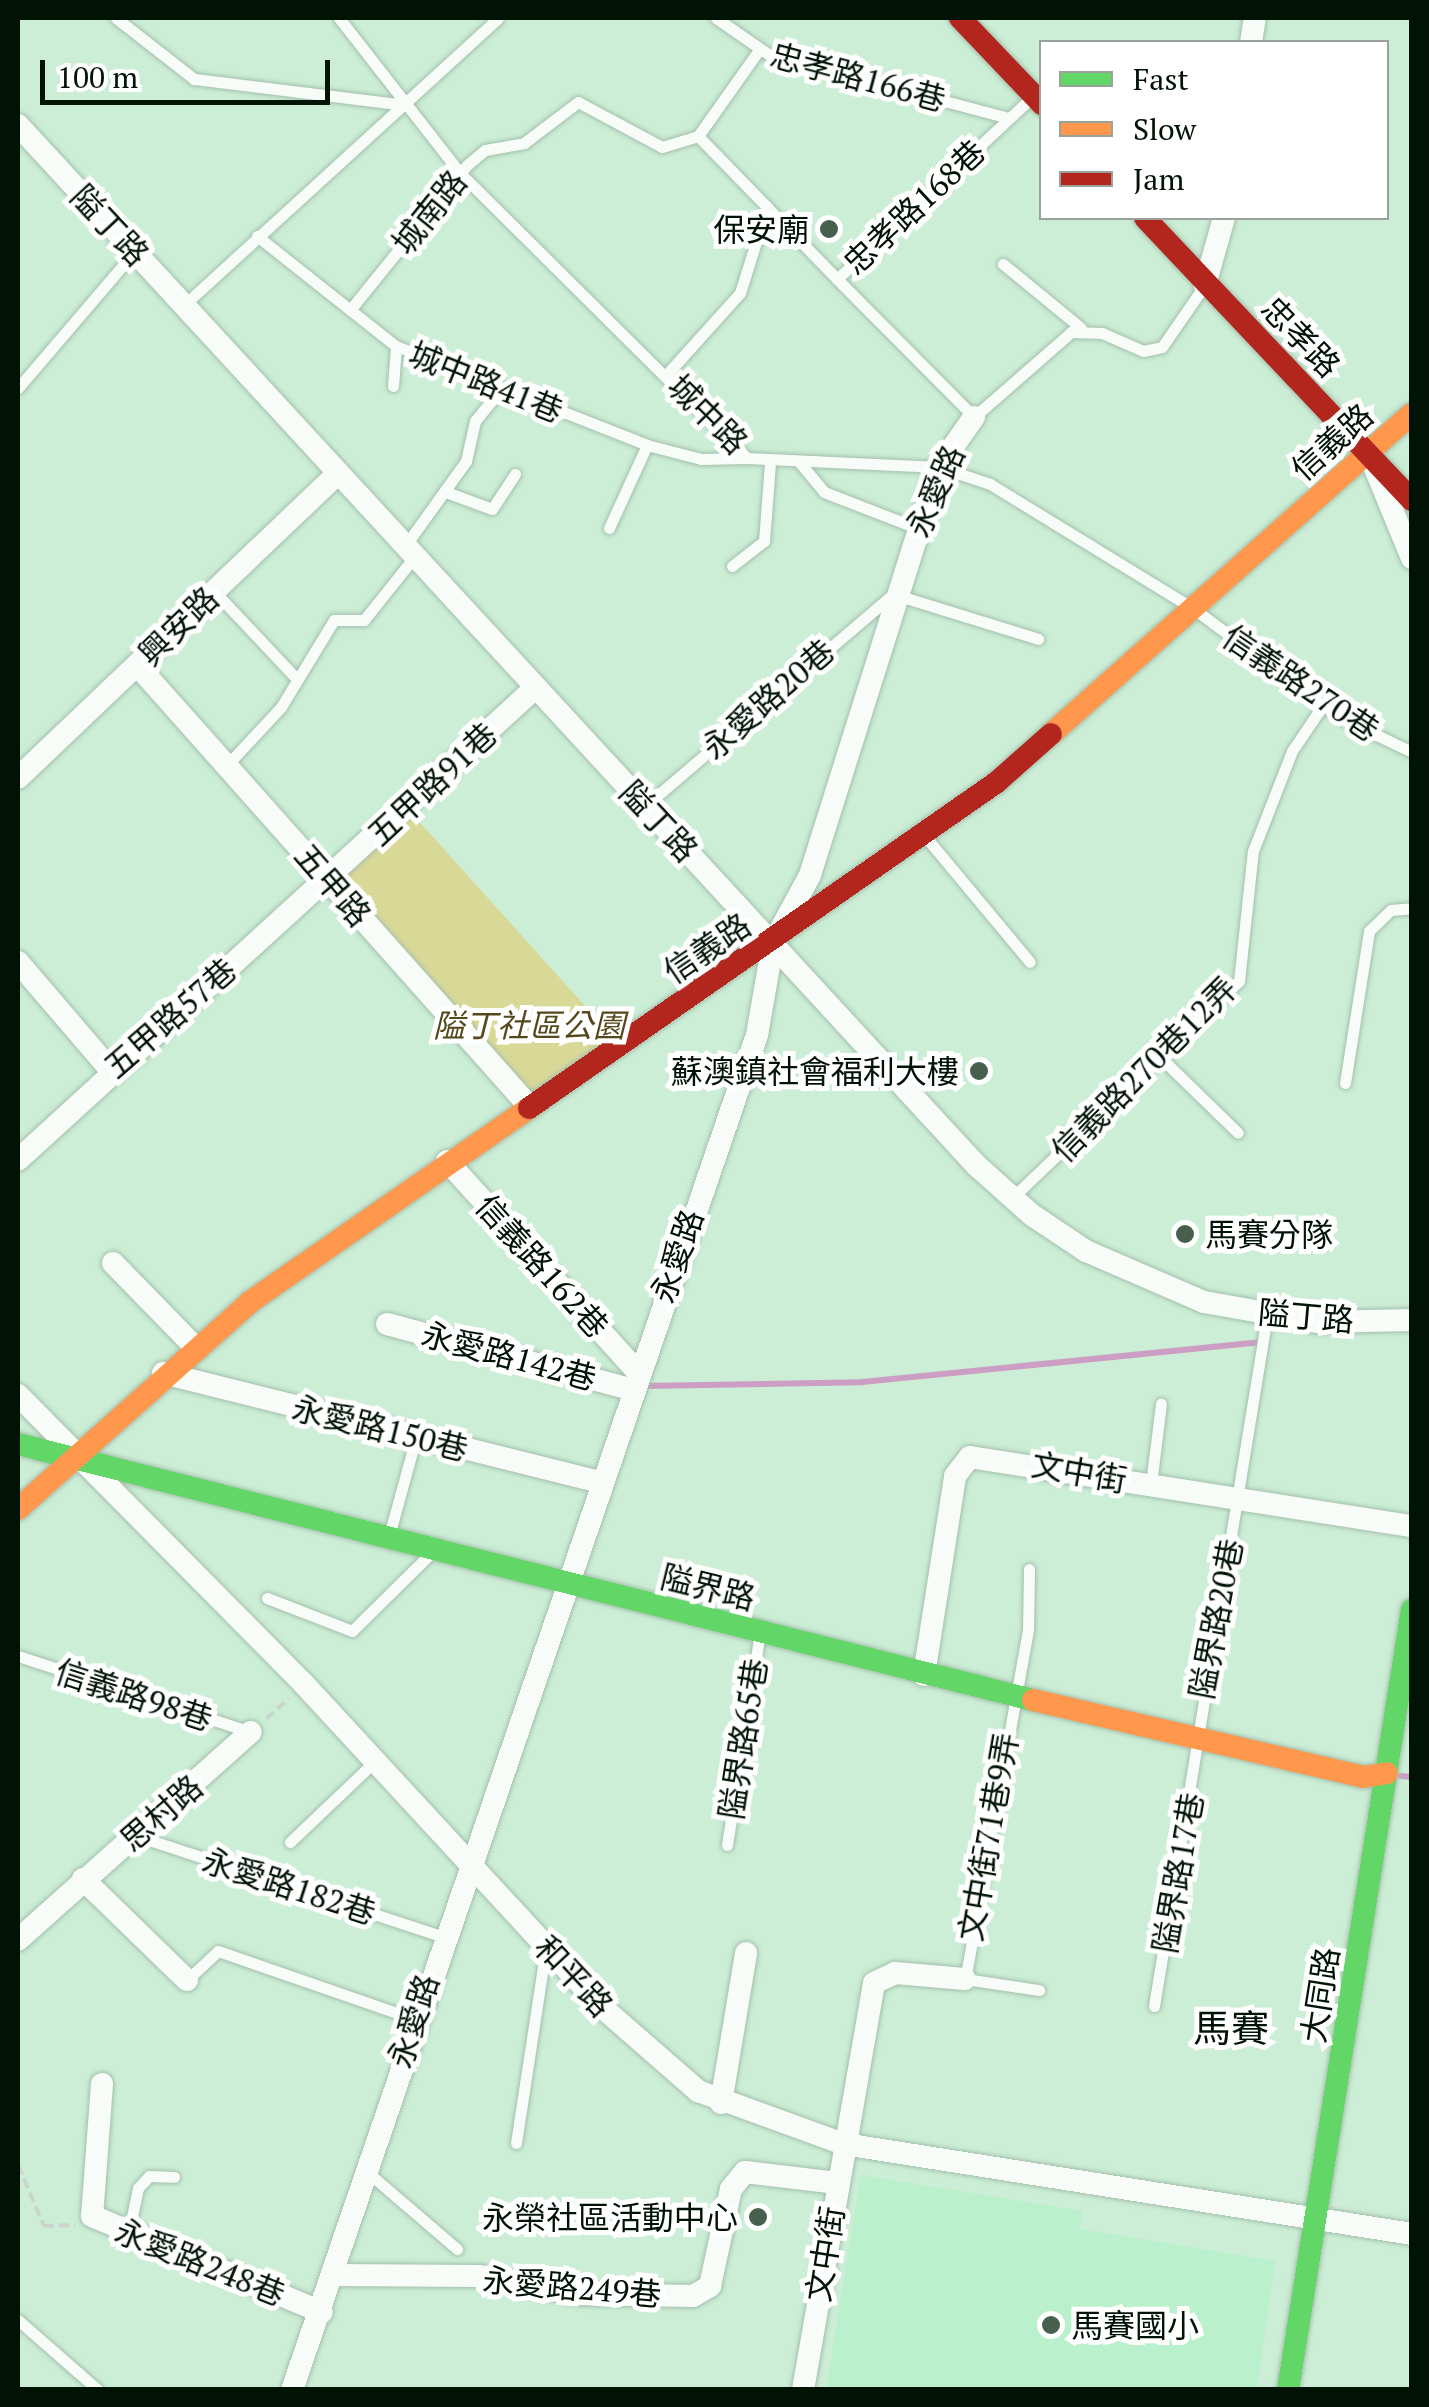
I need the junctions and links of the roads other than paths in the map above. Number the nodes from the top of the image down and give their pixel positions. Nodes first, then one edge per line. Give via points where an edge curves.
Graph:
1 (116, 18) edge
2 (340, 18) edge
3 (498, 18) edge
4 (716, 18) edge
5 (960, 18) edge
6 (759, 50) junction
7 (1038, 100) edge
8 (406, 105) junction
9 (1009, 118) junction
10 (18, 125) edge
11 (698, 136) junction
12 (461, 174) junction
13 (767, 208) junction
14 (1146, 220) edge
15 (1223, 220) edge
16 (257, 236) junction
17 (134, 252) junction
18 (1002, 264) dead end
19 (837, 279) junction
20 (1206, 285) junction
21 (184, 306) junction
22 (350, 310) junction
23 (1081, 328) junction
24 (396, 346) junction
25 (668, 374) junction
26 (393, 386) dead end
27 (18, 388) edge
28 (500, 390) junction
29 (1412, 414) edge
30 (974, 418) junction
31 (648, 445) junction
32 (1369, 454) junction
33 (747, 458) junction
34 (800, 463) junction
35 (770, 464) junction
36 (939, 467) junction
37 (338, 474) junction
38 (515, 474) dead end
39 (446, 492) junction
40 (1412, 500) edge
41 (609, 528) dead end
42 (917, 528) junction
43 (410, 551) junction
44 (1412, 558) edge
45 (732, 566) dead end
46 (214, 591) junction
47 (894, 594) junction
48 (1194, 608) junction
49 (1038, 639) dead end
50 (137, 665) junction
51 (294, 676) junction
52 (536, 688) junction
53 (1323, 705) junction
54 (1412, 752) edge
55 (227, 764) junction
56 (18, 778) edge
57 (644, 806) junction
58 (924, 835) junction
59 (329, 882) junction
60 (1412, 908) edge
61 (773, 943) junction
62 (18, 962) edge
63 (1030, 962) dead end
64 (1162, 1058) junction
65 (109, 1068) junction
66 (1346, 1083) dead end
67 (528, 1106) junction
68 (1238, 1133) dead end
69 (18, 1160) edge
70 (448, 1161) junction
71 (1012, 1198) junction
72 (113, 1263) dead end
73 (1267, 1316) junction
74 (1412, 1320) edge
75 (388, 1324) dead end
76 (194, 1346) junction
77 (163, 1373) junction
78 (634, 1380) junction
79 (18, 1395) edge
80 (1160, 1404) dead end
81 (416, 1437) junction
82 (18, 1444) edge
83 (73, 1456) junction
84 (596, 1482) junction
85 (1151, 1484) junction
86 (1238, 1498) junction
87 (18, 1509) edge
88 (1412, 1526) edge
89 (388, 1540) junction
90 (432, 1552) junction
91 (1029, 1569) dead end
92 (562, 1584) junction
93 (267, 1598) dead end
94 (1412, 1610) edge
95 (760, 1634) junction
96 (18, 1656) edge
97 (924, 1675) junction
98 (1012, 1695) junction
99 (252, 1732) joint
100 (1197, 1739) junction
101 (374, 1762) junction
102 (1412, 1768) edge
103 (1386, 1772) junction
104 (137, 1836) junction
105 (290, 1842) dead end
106 (727, 1844) dead end
107 (468, 1861) junction
108 (84, 1879) junction
109 (441, 1936) junction
110 (18, 1940) edge
111 (546, 1946) junction
112 (746, 1953) dead end
113 (187, 1980) joint
114 (964, 1980) junction
115 (1039, 1990) dead end
116 (1154, 2006) dead end
117 (412, 2018) junction
118 (102, 2084) dead end
119 (721, 2103) junction
120 (516, 2143) dead end
121 (844, 2144) junction
122 (366, 2172) junction
123 (174, 2177) dead end
124 (837, 2183) junction
125 (1318, 2220) junction
126 (129, 2232) junction
127 (1412, 2234) edge
128 (456, 2249) dead end
129 (336, 2275) junction
130 (322, 2312) junction
131 (18, 2320) edge
132 (98, 2390) edge
133 (292, 2390) edge
134 (803, 2390) edge
135 (1288, 2390) edge

1 - 8 lane via 194,80
2 - 8 lane, 城中路
3 - 8 lane
4 - 6 lane, 忠孝路166巷
5 - 7 street
6 - 9 lane, 忠孝路166巷
6 - 11 lane
7 - 9 lane, 忠孝路168巷
8 - 12 lane, 城中路
8 - 16 lane
9 - 19 lane, 忠孝路168巷
10 - 17 street, 隘丁路
11 - 12 lane, 城南路 via 672,148 651,144 578,102 524,143 486,150
11 - 13 lane
12 - 22 lane, 城南路
12 - 25 lane, 城中路
13 - 19 lane, 忠孝路168巷
13 - 25 lane via 728,312
14 - 20 street, 忠孝路
15 - 20 street
16 - 21 lane
16 - 22 lane, 城中路41巷
17 - 21 street, 隘丁路
17 - 27 lane
18 - 23 lane
19 - 30 lane
20 - 23 lane via 1172,338 1152,351
20 - 32 street, 忠孝路
21 - 37 street, 隘丁路
22 - 24 lane, 城中路41巷
23 - 30 lane, 永愛路
24 - 26 lane
24 - 28 lane, 城中路41巷
25 - 33 lane, 城中路
28 - 31 lane, 城中路41巷
28 - 39 lane via 475,421 466,461
29 - 32 street, 信義路
30 - 36 street, 永愛路
31 - 33 lane, 城中路41巷 via 701,460
31 - 41 lane
32 - 40 street, 忠孝路
32 - 44 street
32 - 48 street, 信義路
33 - 35 lane, 城中路
34 - 35 lane, 城中路
34 - 36 lane, 城中路
34 - 42 lane via 824,492
35 - 45 lane via 764,541
36 - 42 street, 永愛路
36 - 48 lane, 城中路 via 990,484
37 - 43 street, 隘丁路
37 - 46 street, 興安路
38 - 39 lane via 492,509
39 - 43 lane
42 - 47 street, 永愛路
43 - 51 lane via 364,620 334,620
43 - 52 street, 隘丁路
46 - 50 street, 興安路
46 - 51 lane
47 - 49 lane
47 - 57 lane, 永愛路20巷
47 - 61 street, 永愛路 via 810,876
48 - 53 lane, 信義路270巷
48 - 58 street, 信義路
50 - 55 street, 五甲路
50 - 56 street, 興安路
51 - 55 lane via 281,707
52 - 57 street, 隘丁路
52 - 59 street, 五甲路91巷
53 - 54 lane, 信義路270巷
53 - 64 lane, 信義路270巷12弄 via 1292,751 1253,852 1239,981
55 - 59 street, 五甲路
57 - 61 street, 隘丁路
58 - 61 street, 信義路
58 - 63 lane
59 - 65 street, 五甲路57巷
59 - 67 street, 五甲路
60 - 66 lane via 1391,910 1369,931
61 - 67 street, 信義路
61 - 71 street, 隘丁路
61 - 78 street, 永愛路 via 756,1035
62 - 65 street
64 - 68 lane
64 - 71 lane, 信義路270巷12弄
65 - 69 street, 五甲路57巷
67 - 70 street, 信義路
70 - 76 street, 信義路
70 - 78 street, 信義路162巷
71 - 73 street, 隘丁路 via 1086,1251 1155,1285
72 - 76 street
73 - 74 street, 隘丁路
73 - 86 lane, 隘界路20巷
75 - 78 street, 永愛路142巷
76 - 77 street, 信義路
77 - 81 street, 永愛路150巷
77 - 83 street, 信義路
78 - 84 street, 永愛路
79 - 83 street, 和平路
80 - 85 lane
81 - 84 street, 永愛路150巷
81 - 89 lane
82 - 83 street, 隘界路
83 - 87 street, 信義路
83 - 89 street, 隘界路
83 - 101 street, 和平路
84 - 92 street, 永愛路
85 - 86 street, 文中街
85 - 97 street, 文中街 via 982,1456 961,1464
86 - 88 street, 文中街
86 - 100 lane, 隘界路20巷
89 - 90 street, 隘界路
90 - 92 street, 隘界路
90 - 93 lane via 352,1632
91 - 98 lane, 文中街71巷9弄 via 1028,1630
92 - 95 street, 隘界路
92 - 107 street, 永愛路
94 - 103 street, 大同路
95 - 97 street, 隘界路
95 - 106 lane, 隘界路65巷
96 - 99 lane, 信義路98巷
97 - 98 street, 隘界路
98 - 100 street, 隘界路
98 - 114 lane, 文中街71巷9弄
99 - 104 street, 思村路
100 - 103 street, 隘界路 via 1363,1777
100 - 116 lane, 隘界路17巷
101 - 105 lane
101 - 107 street, 和平路
102 - 103 street
103 - 125 street, 大同路
104 - 108 street, 思村路
104 - 109 lane, 永愛路182巷
107 - 109 street, 永愛路
107 - 111 street, 和平路
108 - 110 street, 思村路
108 - 113 street
109 - 117 street, 永愛路
111 - 119 street, 和平路 via 654,2057
111 - 120 lane
112 - 119 street
113 - 117 lane via 218,1951
114 - 115 lane
114 - 121 street, 文中街 via 883,1976 868,2000
117 - 122 street, 永愛路
118 - 126 street, 永愛路248巷 via 87,2204 100,2220
119 - 121 street, 和平路
121 - 124 street, 文中街
121 - 125 street, 和平路
122 - 128 lane
122 - 129 street, 永愛路
123 - 126 lane via 149,2176 138,2188
124 - 129 street, 永愛路249巷 via 744,2172 732,2189 710,2286 693,2296
124 - 134 street, 文中街
125 - 127 street, 和平路
125 - 135 street, 大同路
126 - 130 street, 永愛路248巷
129 - 130 street, 永愛路
130 - 133 street, 永愛路
131 - 132 lane

